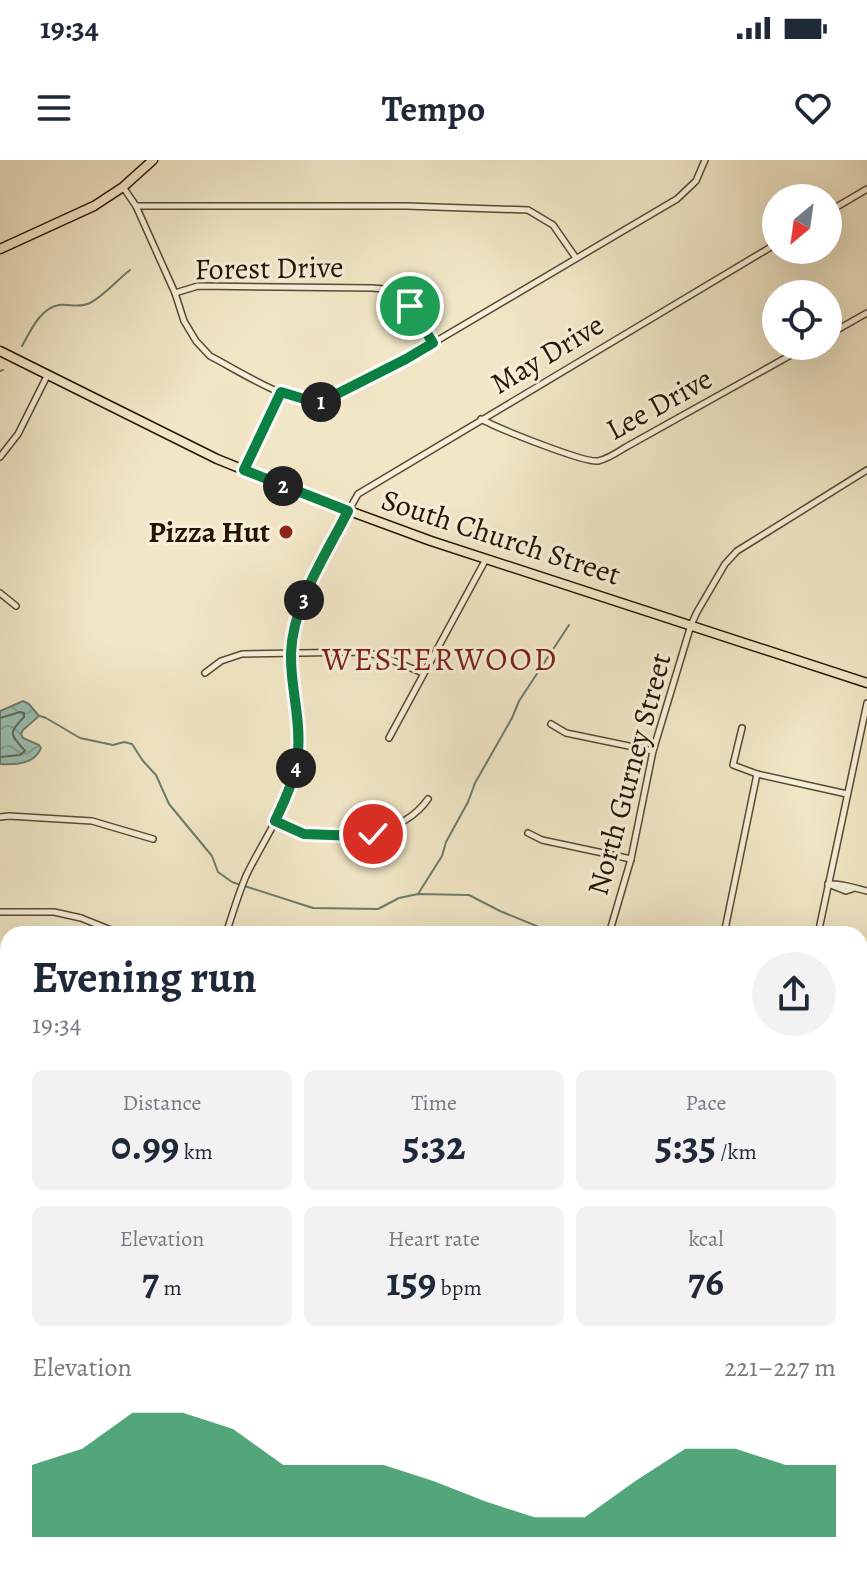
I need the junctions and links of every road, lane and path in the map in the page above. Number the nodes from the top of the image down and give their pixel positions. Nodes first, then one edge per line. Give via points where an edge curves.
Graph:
1 (153, 160) edge
2 (705, 160) edge
3 (123, 187) junction
4 (867, 189) edge
5 (842, 204) edge
6 (136, 206) junction
7 (0, 249) edge
8 (762, 252) edge
9 (576, 258) junction
10 (175, 293) junction
11 (867, 313) edge
12 (842, 327) edge
13 (433, 343) junction
14 (0, 351) edge
15 (782, 360) edge
16 (48, 375) junction
17 (281, 392) junction
18 (481, 419) junction
19 (0, 457) edge
20 (244, 470) junction
21 (867, 470) edge
22 (348, 511) junction
23 (486, 558) junction
24 (0, 593) edge
25 (16, 606) dead end
26 (691, 625) junction
27 (291, 652) junction
28 (205, 673) dead end
29 (423, 673) junction
30 (867, 683) edge
31 (867, 703) edge
32 (551, 724) dead end
33 (742, 728) dead end
34 (389, 738) dead end
35 (653, 751) junction
36 (757, 774) junction
37 (847, 794) junction
38 (428, 799) dead end
39 (0, 817) edge
40 (275, 821) junction
41 (528, 833) dead end
42 (153, 839) dead end
43 (631, 859) junction
44 (828, 884) junction
45 (867, 891) edge
46 (0, 912) edge
47 (101, 926) edge
48 (229, 926) edge
49 (611, 926) edge
50 (726, 926) edge
51 (820, 926) edge

1 - 3 main road
2 - 9 street via 696,181 677,199
3 - 6 street
3 - 7 main road via 74,217
4 - 5 street
6 - 9 street via 528,210 553,225
6 - 10 street
8 - 18 street, May Drive
9 - 13 street
10 - 13 street, Forest Drive via 198,286 391,291 407,301
10 - 17 street via 184,321 204,351
11 - 12 street
13 - 17 street via 321,402
14 - 16 main road, South Church Street
15 - 18 street, Lee Drive via 598,461
16 - 19 street
16 - 20 main road, South Church Street
17 - 20 street
18 - 22 street, May Drive via 364,489
20 - 22 main road, South Church Street
21 - 26 street, North Gurney Street via 737,551
22 - 23 main road, South Church Street
22 - 27 street, May Drive via 303,602
23 - 26 main road, South Church Street
23 - 29 street
24 - 25 street
26 - 30 main road, South Church Street
26 - 35 street, North Gurney Street
27 - 28 street via 242,654
27 - 29 street via 361,652
27 - 40 street, May Drive via 298,750 291,785
29 - 34 street
31 - 37 street
32 - 35 street via 566,733
33 - 36 street via 733,765
35 - 43 street, North Gurney Street
36 - 37 street
36 - 50 street
37 - 44 street
38 - 40 street via 416,813 367,835 304,834
39 - 42 street via 92,821
40 - 48 street, May Drive via 246,876
41 - 43 street
43 - 49 street, North Gurney Street
44 - 45 street
44 - 51 street
46 - 47 street via 54,912

